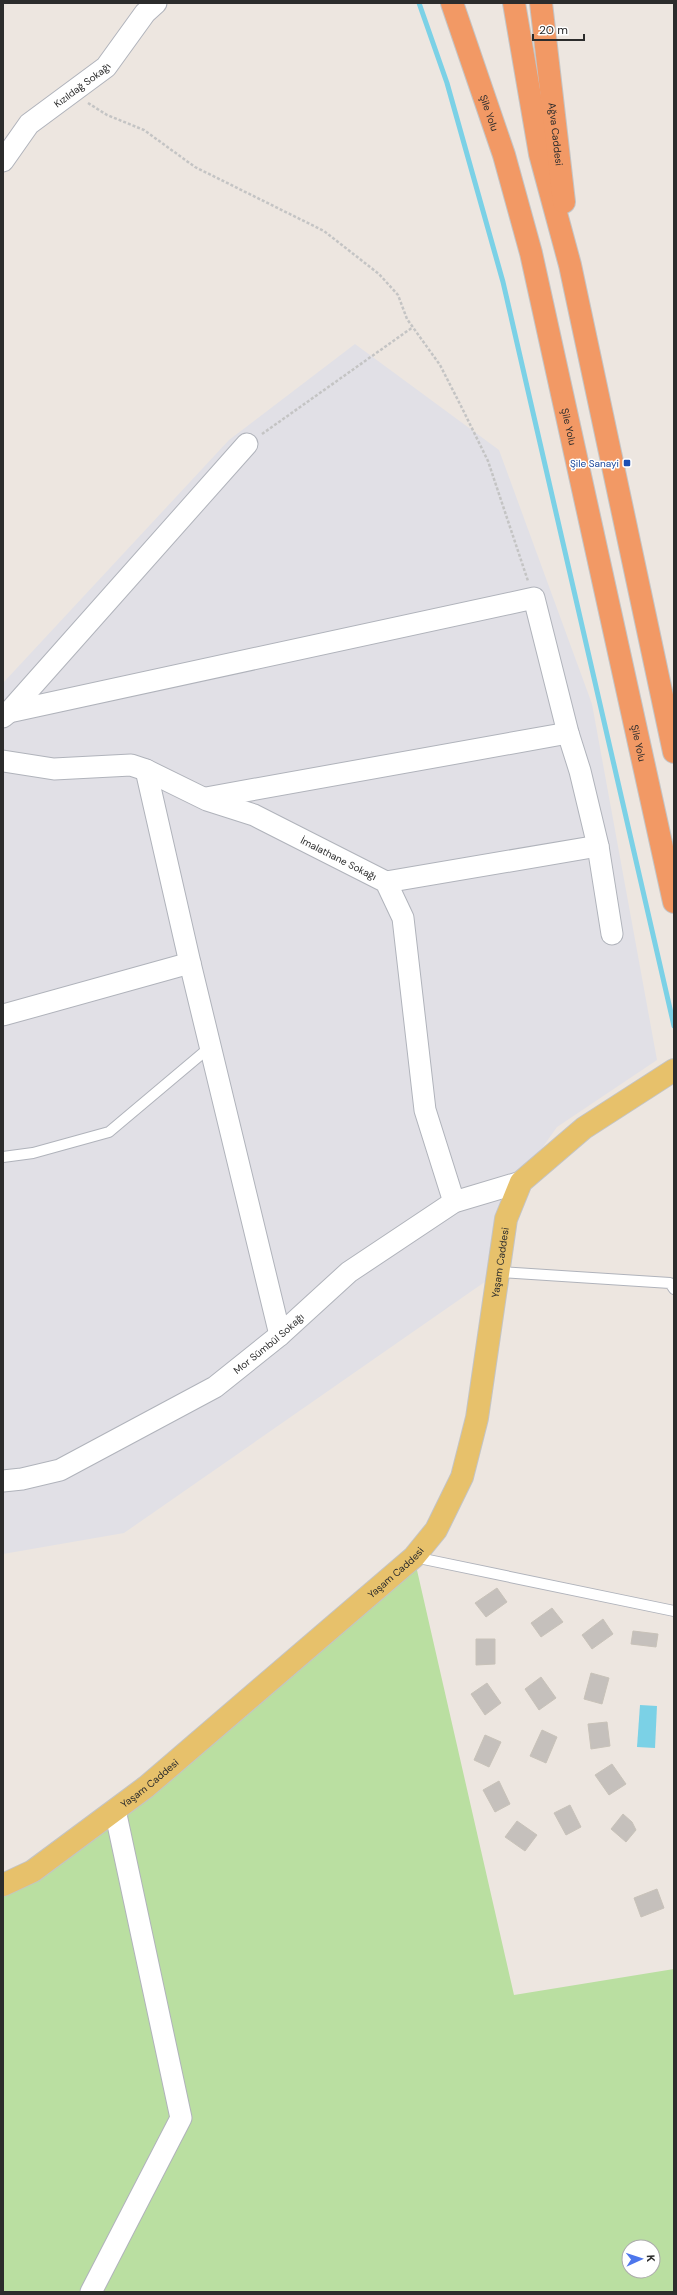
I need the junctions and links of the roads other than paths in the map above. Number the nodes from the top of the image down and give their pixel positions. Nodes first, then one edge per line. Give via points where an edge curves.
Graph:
1 (156, 3) edge
2 (452, 3) edge
3 (514, 3) edge
4 (541, 3) edge
5 (3, 162) edge
6 (570, 265) junction
7 (247, 444) road end
8 (6, 715) edge
9 (568, 733) junction
10 (674, 752) edge
11 (3, 761) edge
12 (146, 770) junction
13 (204, 798) junction
14 (598, 846) junction
15 (386, 882) junction
16 (674, 902) edge
17 (612, 934) dead end
18 (190, 963) junction
19 (3, 1015) edge
20 (210, 1047) junction
21 (674, 1070) edge
22 (3, 1157) edge
23 (521, 1182) junction
24 (454, 1202) junction
25 (499, 1272) junction
26 (674, 1289) edge
27 (280, 1335) junction
28 (3, 1481) edge
29 (414, 1557) junction
30 (674, 1611) edge
31 (115, 1810) junction
32 (3, 1885) edge
33 (91, 2292) edge

1 - 5 street, Kızıldağ Sokağı via 145,13 106,67 29,124
2 - 16 highway, Şile Yolu via 504,155 531,253
3 - 6 highway via 540,154
4 - 6 highway, Ağva Caddesi
6 - 10 highway
7 - 8 street
8 - 9 street via 534,598
9 - 13 street
9 - 14 street
11 - 12 street, İmalathane Sokağı via 54,769 130,765
12 - 13 street, İmalathane Sokağı
12 - 18 street
13 - 15 street, İmalathane Sokağı via 254,814
14 - 15 street
14 - 17 street
15 - 24 street, İmalathane Sokağı via 403,918 425,1110
18 - 19 street
18 - 20 street
20 - 22 lane via 109,1132 33,1153
20 - 27 street
21 - 23 main road, Yaşam Caddesi via 584,1128
23 - 24 street, Mor Sümbül Sokağı
23 - 25 main road, Yaşam Caddesi via 506,1219
24 - 27 street, Mor Sümbül Sokağı via 349,1272
25 - 26 lane via 670,1283
25 - 29 main road, Yaşam Caddesi via 477,1418 462,1477 436,1530
27 - 28 street, Mor Sümbül Sokağı via 215,1387 60,1470
29 - 30 lane
29 - 31 main road, Yaşam Caddesi via 146,1787
31 - 32 main road, Yaşam Caddesi via 33,1871
31 - 33 street via 181,2118

